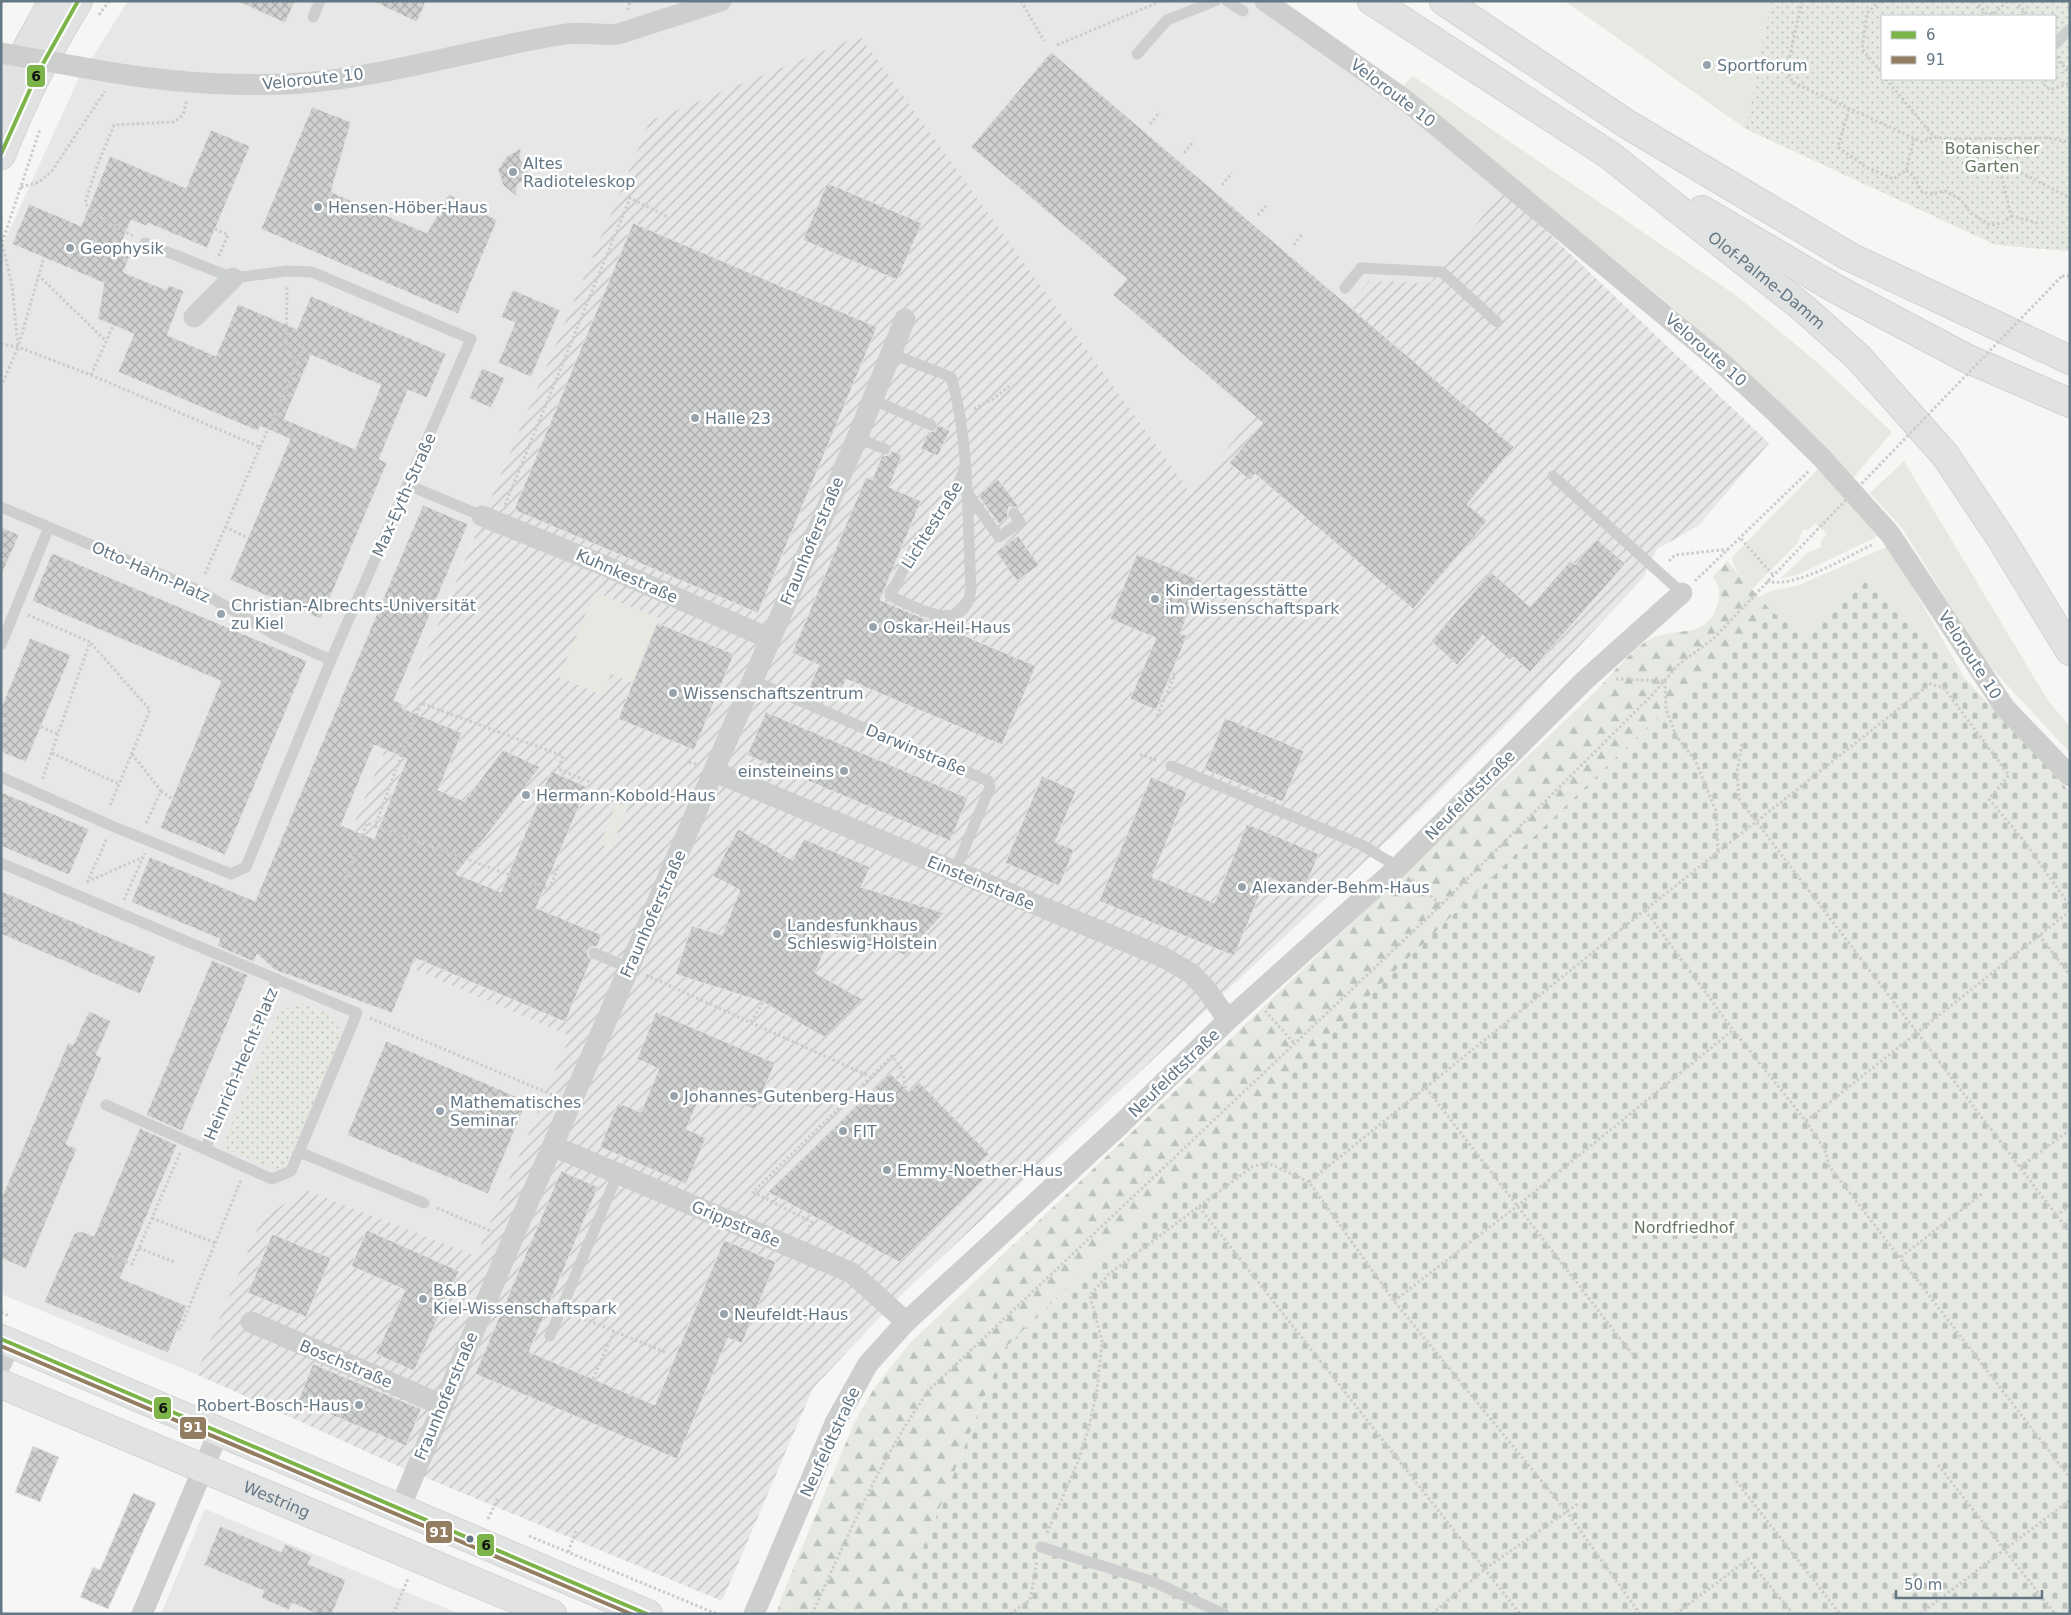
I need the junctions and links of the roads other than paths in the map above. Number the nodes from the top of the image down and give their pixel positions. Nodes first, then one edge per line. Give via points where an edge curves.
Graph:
1 (53, 1) edge
2 (320, 1) edge
3 (721, 1) edge
4 (1215, 1) edge
5 (1227, 1) edge
6 (1265, 1) edge
7 (1372, 1) edge
8 (1444, 1) edge
9 (87, 11) edge
10 (1243, 11) dead end
11 (313, 17) dead end
12 (2070, 29) edge
13 (2056, 43) edge
14 (1, 52) edge
15 (1137, 54) dead end
16 (1, 101) edge
17 (1608, 154) junction
18 (1, 155) edge
19 (145, 243) road end
20 (233, 278) junction
21 (1345, 288) dead end
22 (194, 317) dead end
23 (905, 319) dead end
24 (1497, 322) dead end
25 (892, 354) junction
26 (2070, 360) edge
27 (873, 400) junction
28 (2070, 403) edge
29 (931, 425) dead end
30 (857, 438) junction
31 (885, 449) dead end
32 (965, 467) junction
33 (1553, 476) dead end
34 (408, 485) junction
35 (966, 491) junction
36 (1, 507) edge
37 (490, 519) joint
38 (49, 528) junction
39 (1006, 531) dead end
40 (1682, 594) joint
41 (770, 639) junction
42 (1, 645) edge
43 (2070, 651) edge
44 (332, 660) junction
45 (754, 681) junction
46 (1171, 766) dead end
47 (715, 772) junction
48 (2070, 776) edge
49 (1, 777) edge
50 (1, 863) edge
51 (1398, 867) junction
52 (955, 871) junction
53 (594, 953) dead end
54 (629, 968) junction
55 (277, 979) junction
56 (1228, 1020) junction
57 (106, 1105) dead end
58 (553, 1146) junction
59 (205, 1149) junction
60 (299, 1152) junction
61 (618, 1173) junction
62 (424, 1203) road end
63 (251, 1322) dead end
64 (906, 1322) junction
65 (550, 1336) dead end
66 (4, 1349) edge
67 (1, 1384) edge
68 (442, 1405) junction
69 (219, 1431) junction
70 (203, 1467) junction
71 (400, 1508) junction
72 (1041, 1547) road end
73 (142, 1614) edge
74 (552, 1614) edge
75 (648, 1614) edge
76 (754, 1614) edge
77 (1224, 1614) edge

1 - 16 main road
2 - 11 lane
3 - 14 street, Veloroute 10, bridge via 623,32 567,34 311,82 191,82 128,76
4 - 15 lane via 1167,20
5 - 10 lane
6 - 48 street, Veloroute 10 via 1404,99 1722,362 1822,458 1890,534 2005,708
7 - 17 main road, Olof-Palme-Damm
8 - 26 main road via 1627,124 1850,257
9 - 18 main road via 39,73
12 - 13 lane
17 - 28 main road via 1838,290 1966,358
17 - 43 main road, Olof-Palme-Damm via 1802,307 1864,364 1945,455
19 - 20 lane, Max-Eyth-Straße
20 - 22 street
20 - 34 lane, Max-Eyth-Straße via 287,271 312,272 471,339
21 - 24 lane via 1361,268 1442,272
23 - 25 street, Fraunhoferstraße
25 - 27 street, Fraunhoferstraße
25 - 32 lane, Lichtestraße via 952,377 961,409
27 - 29 lane
27 - 30 street, Fraunhoferstraße
30 - 31 lane
30 - 41 street, Fraunhoferstraße
32 - 35 lane, Lichtestraße
32 - 35 lane, Lichtestraße via 958,488 914,549 890,596 934,615 946,617 964,609 970,600
33 - 40 lane
34 - 37 lane
34 - 44 lane, Max-Eyth-Straße
35 - 39 lane
36 - 38 lane, Otto-Hahn-Platz
37 - 41 street, Kuhnkestraße
38 - 42 lane
38 - 44 lane, Otto-Hahn-Platz via 198,590 276,636
40 - 51 street, Neufeldtstraße via 1586,679
41 - 45 street, Fraunhoferstraße
44 - 49 lane, Max-Eyth-Straße via 246,867 231,874
45 - 47 street, Fraunhoferstraße
45 - 52 lane, Darwinstraße via 988,781 990,787
46 - 51 lane via 1362,845
47 - 52 street, Einsteinstraße
47 - 54 street, Fraunhoferstraße
50 - 55 lane, Heinrich-Hecht-Platz
51 - 56 street, Neufeldtstraße
52 - 56 street, Einsteinstraße via 1163,957 1191,973
53 - 54 lane
54 - 58 street, Fraunhoferstraße
55 - 59 lane, Heinrich-Hecht-Platz
55 - 60 lane, Heinrich-Hecht-Platz via 357,1014
56 - 64 street, Neufeldtstraße via 1120,1126
57 - 59 lane, Heinrich-Hecht-Platz
58 - 61 street, Grippstraße
58 - 68 street, Fraunhoferstraße
59 - 60 lane, Heinrich-Hecht-Platz via 272,1179 291,1171
60 - 62 lane
61 - 64 street, Grippstraße via 852,1273
61 - 65 lane
63 - 68 street, Boschstraße
64 - 76 street, Neufeldtstraße via 868,1364 835,1423
66 - 69 main road
67 - 70 main road, Westring
68 - 71 street, Fraunhoferstraße
69 - 70 street
69 - 71 main road
70 - 73 street
70 - 74 main road, Westring
71 - 75 main road
72 - 77 lane via 1154,1582

